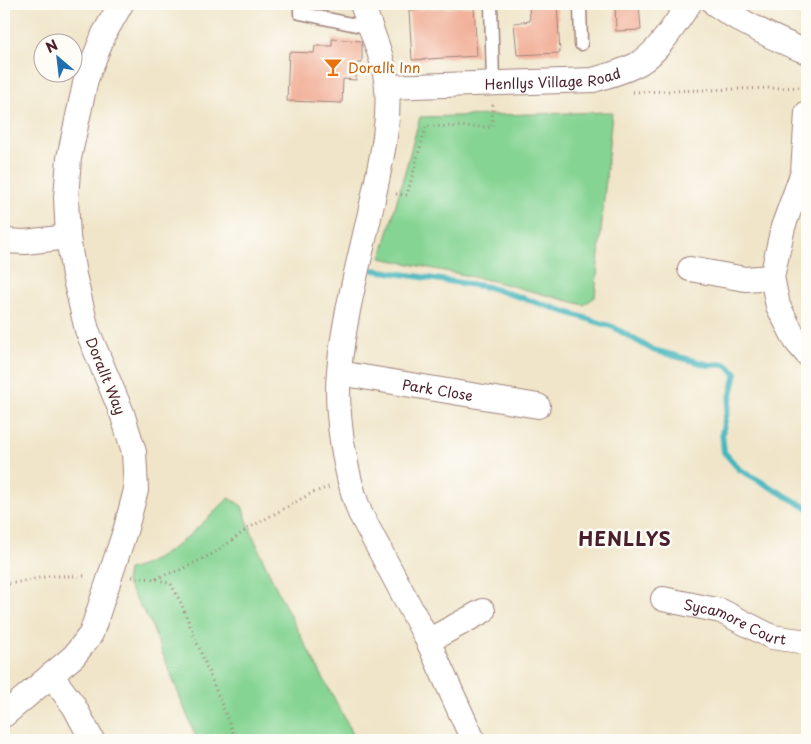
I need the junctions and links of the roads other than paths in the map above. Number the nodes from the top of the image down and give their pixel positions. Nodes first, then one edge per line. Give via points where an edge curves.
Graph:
1 (121, 4) edge
2 (300, 4) edge
3 (362, 4) edge
4 (491, 4) edge
5 (580, 4) edge
6 (689, 4) edge
7 (715, 4) edge
8 (370, 28) junction
9 (581, 44) dead end
10 (807, 52) edge
11 (493, 83) junction
12 (386, 87) junction
13 (807, 113) edge
14 (805, 172) edge
15 (68, 237) junction
16 (4, 241) edge
17 (690, 269) dead end
18 (772, 277) junction
19 (807, 354) edge
20 (339, 373) junction
21 (538, 406) dead end
22 (663, 599) dead end
23 (483, 611) dead end
24 (428, 641) junction
25 (807, 642) edge
26 (51, 675) junction
27 (4, 714) edge
28 (92, 740) edge
29 (473, 740) edge

1 - 15 street, Dorallt Way via 104,34 82,96 69,158
2 - 8 lane via 300,13
3 - 8 street
4 - 11 lane
5 - 9 lane
6 - 11 street, Henllys Village Road via 643,61 593,80
7 - 10 street via 730,15
8 - 12 street via 380,55
11 - 12 street, Henllys Village Road
12 - 20 street via 385,142 345,329
13 - 14 street
14 - 18 street via 782,228
15 - 16 street
15 - 26 street, Dorallt Way via 87,330 122,413 134,452 136,490 91,634 74,656
17 - 18 street via 745,279
18 - 19 street via 778,306 796,341
20 - 21 street, Park Close
20 - 24 street via 349,480 360,513
22 - 25 street, Sycamore Court via 721,611 772,637
23 - 24 street
24 - 29 street
26 - 27 street, Dorallt Way
26 - 28 street via 74,706

